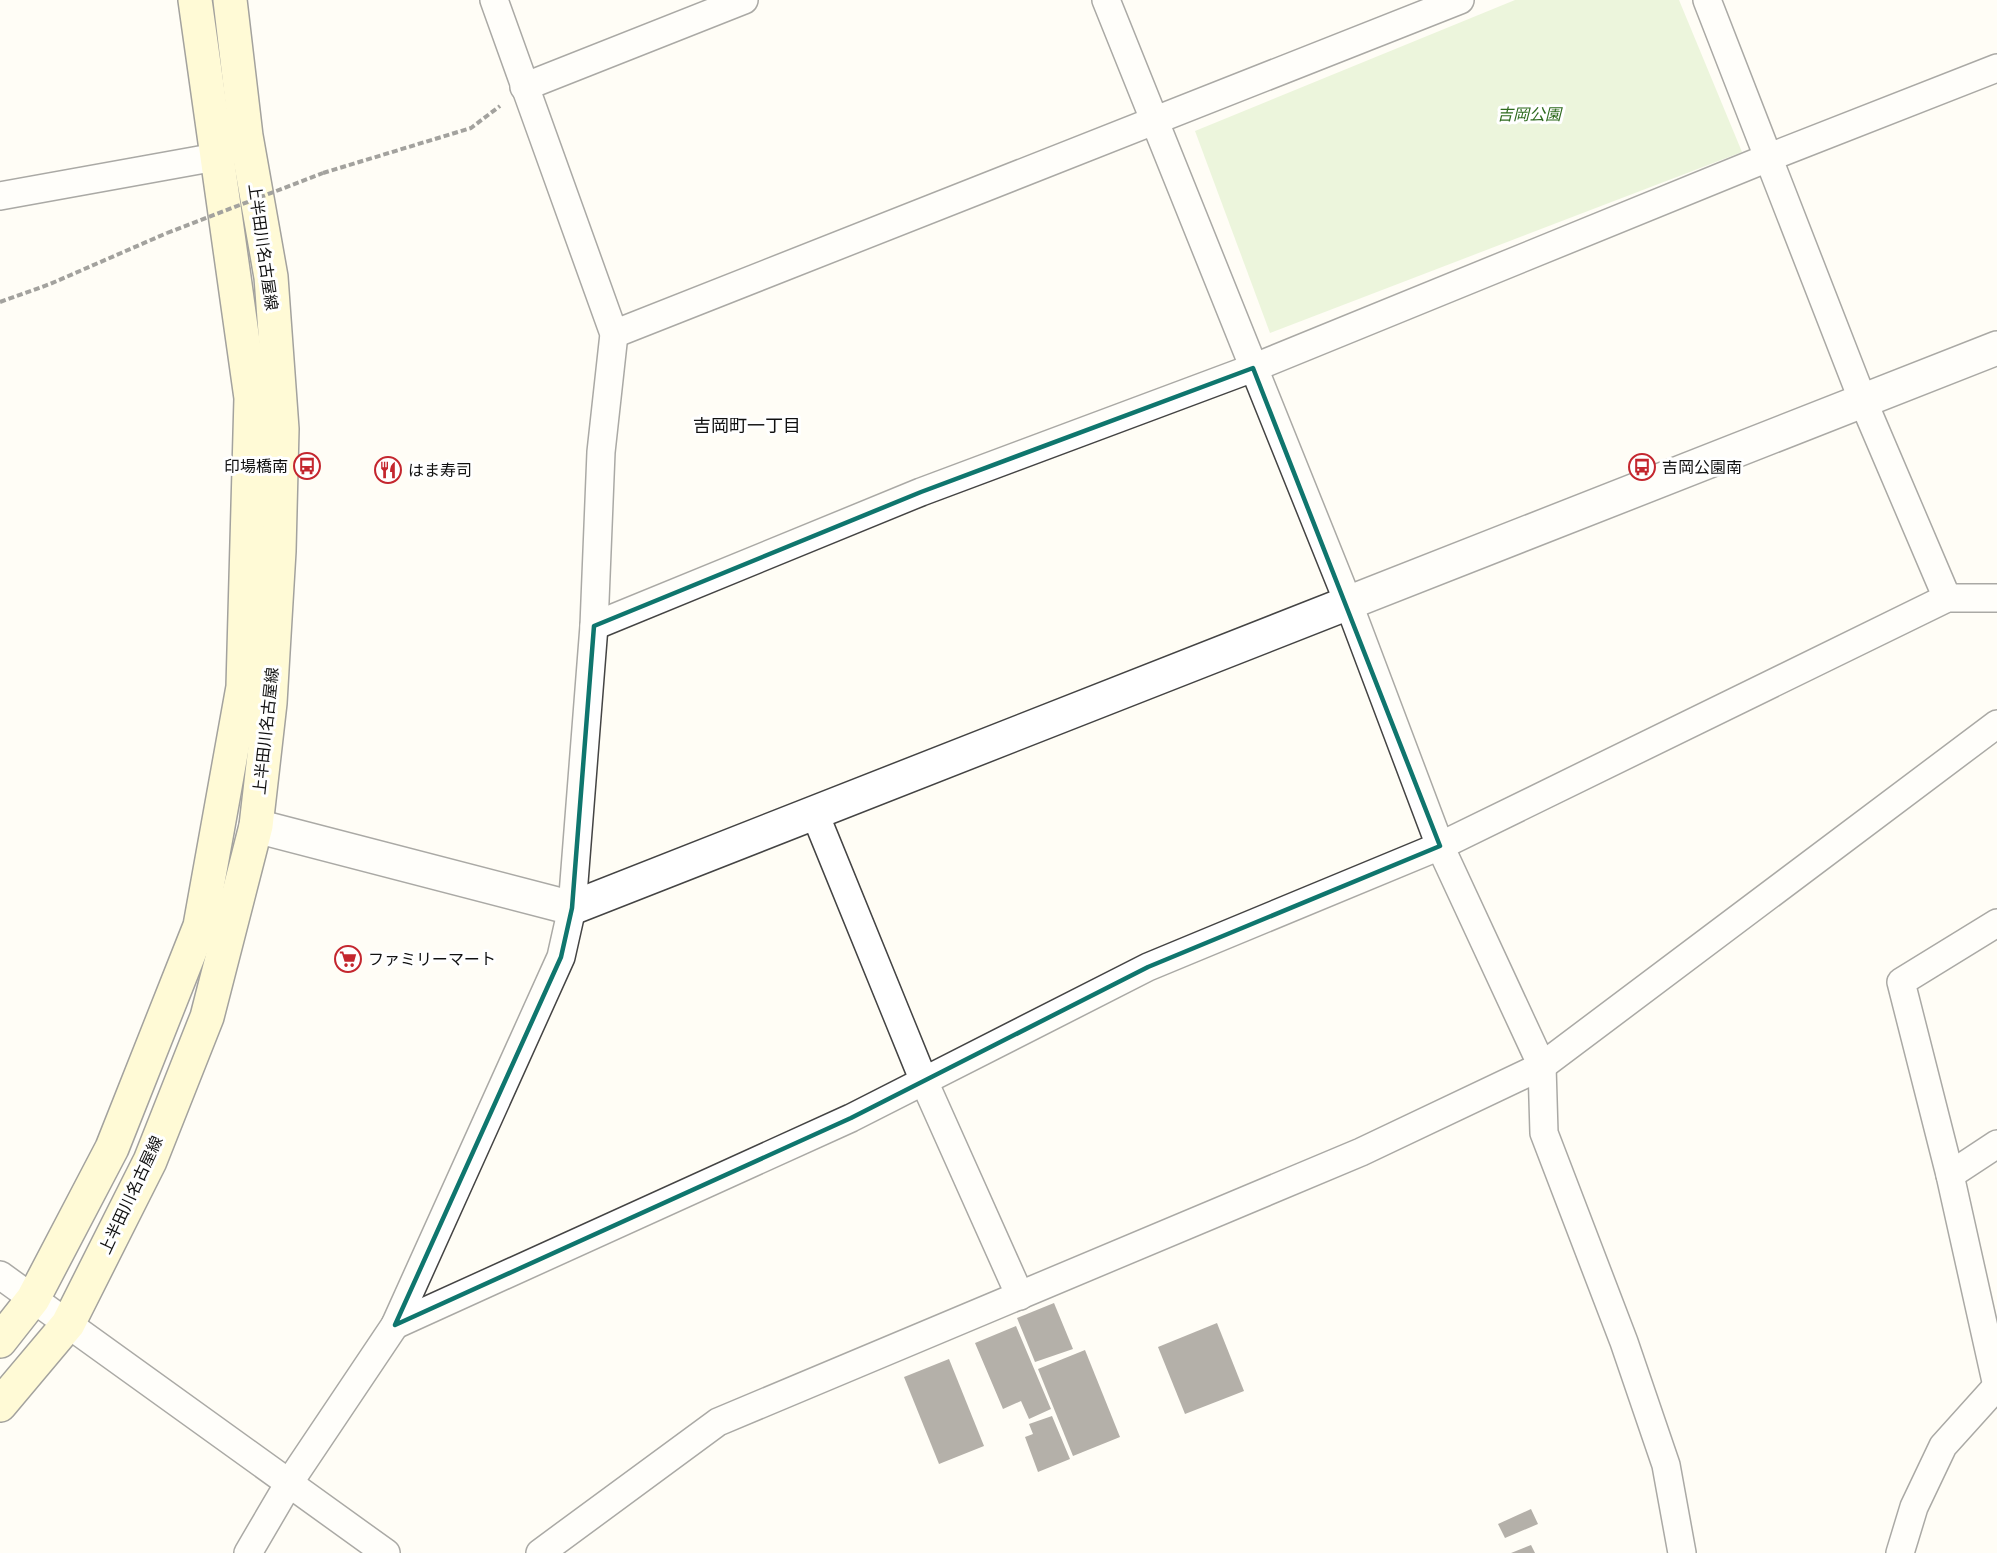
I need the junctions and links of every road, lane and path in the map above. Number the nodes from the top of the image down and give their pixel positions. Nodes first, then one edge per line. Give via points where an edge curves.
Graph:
1 (195, 0) edge
2 (230, 0) edge
3 (494, 0) edge
4 (744, 0) edge
5 (1106, 0) edge
6 (1460, 0) edge
7 (1707, 0) edge
8 (1997, 68) edge
9 (524, 87) junction
10 (1154, 119) junction
11 (471, 128) dead end
12 (216, 157) junction
13 (1770, 157) junction
14 (0, 196) edge
15 (0, 302) edge
16 (614, 334) junction
17 (1997, 348) edge
18 (1252, 368) junction
19 (1863, 401) junction
20 (1947, 598) junction
21 (1997, 598) edge
22 (1348, 602) junction
23 (594, 626) junction
24 (1997, 724) edge
25 (815, 814) junction
26 (256, 826) junction
27 (1440, 846) junction
28 (572, 908) junction
29 (1997, 923) edge
30 (1542, 1066) junction
31 (923, 1079) junction
32 (1997, 1144) edge
33 (1950, 1175) junction
34 (0, 1275) edge
35 (1020, 1296) junction
36 (33, 1299) junction
37 (68, 1324) junction
38 (395, 1325) junction
39 (0, 1341) edge
40 (1997, 1386) edge
41 (0, 1405) edge
42 (289, 1483) junction
43 (248, 1553) edge
44 (387, 1553) edge
45 (540, 1553) edge
46 (1682, 1553) edge
47 (1899, 1553) edge

1 - 12 main road, 上半田川名古屋線
2 - 26 main road, 上半田川名古屋線 via 246,136 271,277 282,429 270,703
3 - 9 street
4 - 9 street
5 - 10 street
6 - 10 street
7 - 13 street
8 - 13 street
9 - 16 street
10 - 16 street
10 - 18 street
11 - 15 path, bridge via 323,173
12 - 14 street
12 - 36 main road, 上半田川名古屋線 via 251,398 243,687 200,926 112,1148
13 - 18 street
13 - 19 street
16 - 23 street via 601,452
17 - 19 street
18 - 22 street
18 - 23 street via 921,492
19 - 20 street
19 - 22 street
20 - 21 street
20 - 27 street
22 - 25 street
22 - 27 street
23 - 28 street
24 - 30 street
25 - 28 street
25 - 31 street
26 - 28 street
26 - 37 main road, 上半田川名古屋線 via 207,1017 150,1161
27 - 30 street
27 - 31 street via 1148,967
28 - 38 street via 561,957
29 - 33 street via 1901,982
30 - 35 street via 1361,1152
30 - 46 street via 1544,1133 1624,1342 1666,1465
31 - 35 street
31 - 38 street via 851,1118
32 - 33 street
33 - 40 street
34 - 36 street
35 - 45 street via 718,1422
36 - 37 street
36 - 39 main road, 上半田川名古屋線
37 - 41 main road, 上半田川名古屋線
37 - 42 street
38 - 42 street
40 - 47 street via 1943,1446 1914,1507
42 - 43 street
42 - 44 street

